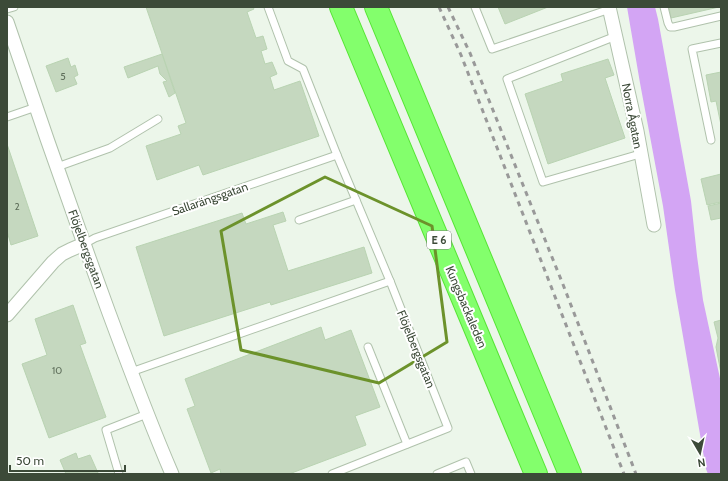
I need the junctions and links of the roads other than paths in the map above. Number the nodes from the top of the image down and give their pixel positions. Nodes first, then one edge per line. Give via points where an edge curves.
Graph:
1 (14, 7) edge
2 (268, 7) edge
3 (341, 7) edge
4 (376, 7) edge
5 (474, 7) edge
6 (664, 7) edge
7 (609, 8) edge
8 (7, 9) edge
9 (721, 16) edge
10 (7, 22) edge
11 (616, 36) junction
12 (721, 43) edge
13 (36, 107) junction
14 (7, 117) edge
15 (158, 119) dead end
16 (711, 140) dead end
17 (640, 154) junction
18 (336, 155) junction
19 (57, 167) junction
20 (356, 200) junction
21 (299, 220) dead end
22 (654, 225) dead end
23 (84, 244) junction
24 (390, 281) junction
25 (7, 315) edge
26 (368, 347) dead end
27 (131, 372) junction
28 (147, 414) junction
29 (407, 444) junction
30 (120, 474) edge
31 (172, 474) edge
32 (332, 474) edge
33 (437, 474) edge
34 (471, 474) edge
35 (536, 474) edge
36 (570, 474) edge

1 - 8 lane
2 - 18 lane, Flöjelbergsgatan via 288,61 303,69
3 - 35 highway, Kungsbackaleden / E 6
4 - 36 highway, E 6
5 - 7 lane via 492,49
6 - 9 lane via 668,24 674,27
7 - 11 street, Norra Ågatan
10 - 13 street, Flöjelbergsgatan
11 - 17 street, Norra Ågatan
11 - 17 lane via 507,79 543,182
12 - 16 lane via 692,49
13 - 14 lane
13 - 19 street, Flöjelbergsgatan
15 - 19 lane via 110,148
17 - 22 street, Norra Ågatan
18 - 20 lane, Flöjelbergsgatan
18 - 23 lane, Sallarängsgatan
19 - 23 street, Flöjelbergsgatan
20 - 21 lane
20 - 24 lane, Flöjelbergsgatan
23 - 25 street via 62,254 52,262
23 - 27 street, Flöjelbergsgatan
24 - 27 lane
24 - 29 lane, Flöjelbergsgatan via 448,428
26 - 29 lane
27 - 28 street, Flöjelbergsgatan
28 - 30 lane via 106,430
28 - 31 street, Flöjelbergsgatan
29 - 32 lane, Flöjelbergsgatan
33 - 34 lane via 466,462

